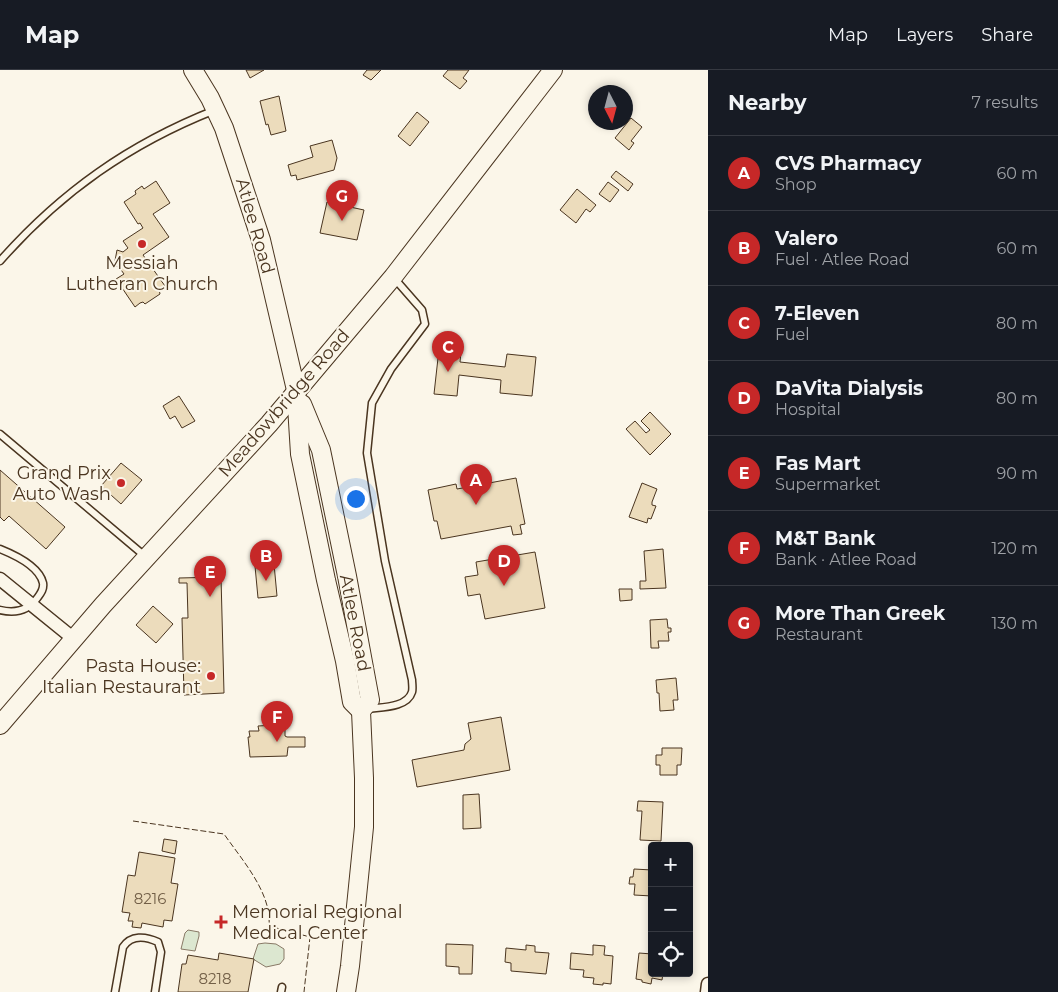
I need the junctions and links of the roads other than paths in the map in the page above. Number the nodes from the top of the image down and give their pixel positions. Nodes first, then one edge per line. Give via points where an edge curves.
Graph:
1 (193, 70) edge
2 (553, 70) edge
3 (216, 109) junction
4 (0, 261) edge
5 (393, 277) junction
6 (296, 390) junction
7 (0, 434) edge
8 (0, 549) edge
9 (146, 557) junction
10 (0, 579) edge
11 (32, 606) junction
12 (0, 610) edge
13 (74, 639) junction
14 (361, 711) junction
15 (0, 724) edge
16 (708, 984) edge
17 (116, 992) edge
18 (155, 992) edge
19 (346, 992) edge
20 (708, 992) edge

1 - 3 main road, Atlee Road
2 - 5 main road, Meadowbridge Road
3 - 4 lane via 148,140 92,175 48,210
3 - 6 main road, Atlee Road via 261,240
5 - 6 main road, Meadowbridge Road
5 - 14 lane via 422,310 424,324 391,369 372,403 367,453 412,692 400,704
6 - 9 main road, Meadowbridge Road via 269,424
6 - 14 main road, Atlee Road via 320,450 346,576 370,700
7 - 9 lane
8 - 11 lane via 27,563 42,580 42,592
9 - 13 main road, Meadowbridge Road
10 - 11 street
11 - 12 lane via 17,612
11 - 13 street
13 - 15 main road, Meadowbridge Road
14 - 19 main road, Atlee Road via 364,827
16 - 20 street
17 - 18 lane via 123,947 137,937 158,942 161,952

